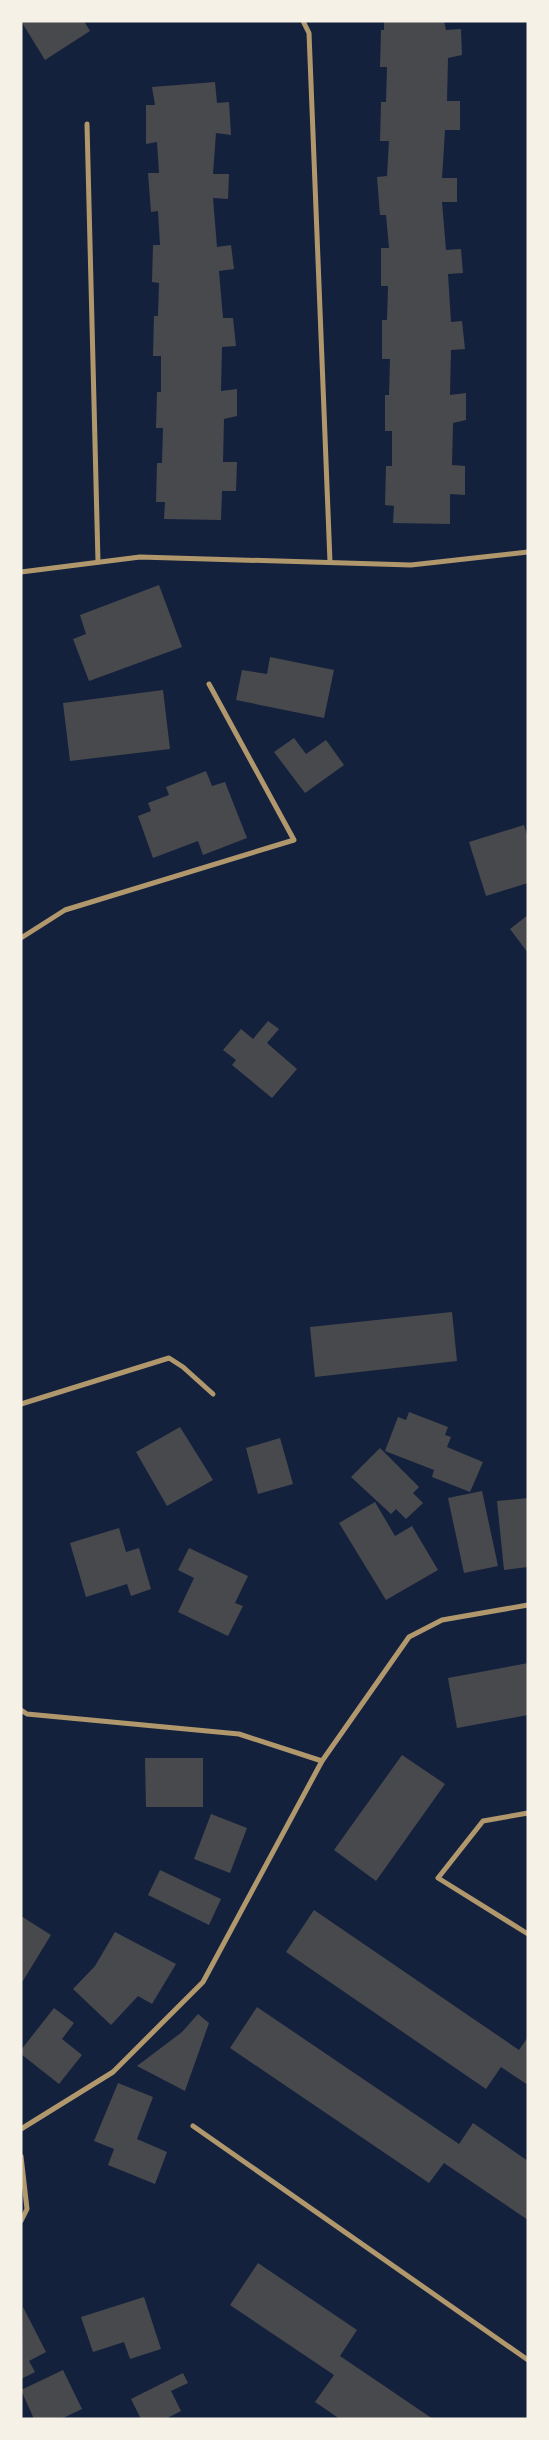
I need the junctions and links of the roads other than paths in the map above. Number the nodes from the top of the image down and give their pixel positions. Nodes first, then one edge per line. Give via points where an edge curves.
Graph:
1 (303, 21) edge
2 (87, 124) dead end
3 (528, 552) edge
4 (98, 562) junction
5 (330, 562) junction
6 (21, 572) edge
7 (209, 684) dead end
8 (21, 938) edge
9 (213, 1394) dead end
10 (21, 1404) edge
11 (528, 1605) edge
12 (21, 1710) edge
13 (322, 1761) junction
14 (528, 1813) edge
15 (528, 1934) edge
16 (193, 2126) dead end
17 (21, 2130) edge
18 (21, 2156) edge
19 (21, 2221) edge
20 (528, 2360) edge

1 - 5 street via 309,33
2 - 4 street
3 - 5 street via 411,565
4 - 5 street via 140,557
4 - 6 street
7 - 8 street via 294,840 65,910
9 - 10 street via 169,1358
11 - 13 street via 442,1620 409,1637
12 - 13 street via 27,1714 240,1734
13 - 17 street via 204,1982 113,2072
14 - 15 street via 483,1821 438,1878
16 - 20 street
18 - 19 street via 27,2209

